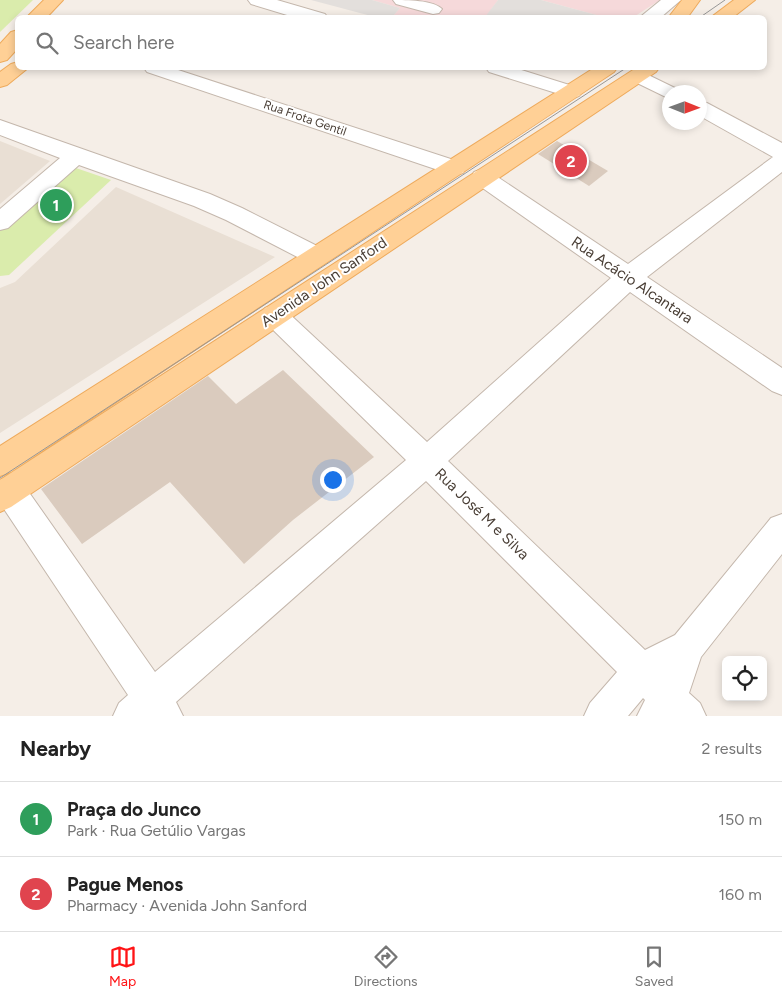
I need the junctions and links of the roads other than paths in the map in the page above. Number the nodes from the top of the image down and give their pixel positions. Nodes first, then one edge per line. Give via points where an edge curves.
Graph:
1 (54, 0) edge
2 (257, 0) edge
3 (402, 0) edge
4 (672, 0) edge
5 (692, 0) edge
6 (746, 0) edge
7 (38, 15) edge
8 (309, 15) edge
9 (428, 15) edge
10 (652, 15) edge
11 (680, 15) edge
12 (724, 15) edge
13 (15, 39) edge
14 (0, 56) edge
15 (15, 70) edge
16 (160, 70) edge
17 (503, 70) edge
18 (601, 70) edge
19 (643, 72) edge
20 (0, 81) edge
21 (567, 82) junction
22 (662, 87) edge
23 (707, 112) edge
24 (0, 127) edge
25 (782, 152) edge
26 (76, 156) junction
27 (782, 161) edge
28 (455, 168) junction
29 (482, 177) junction
30 (0, 222) edge
31 (316, 256) junction
32 (628, 278) junction
33 (274, 315) junction
34 (782, 383) edge
35 (427, 461) junction
36 (3, 483) edge
37 (782, 529) edge
38 (687, 647) junction
39 (643, 671) junction
40 (150, 710) edge
41 (671, 710) edge
42 (603, 716) edge

1 - 7 main road
2 - 8 street
3 - 9 street
4 - 10 street
5 - 11 main road
6 - 12 main road
13 - 14 main road
15 - 20 main road
16 - 28 street, Rua Frota Gentil
17 - 21 street via 545,83
18 - 21 main road, Avenida John Sanford
19 - 22 street
19 - 29 main road, Avenida John Sanford
21 - 28 main road, Avenida John Sanford
23 - 25 street
24 - 26 street
26 - 30 street
26 - 31 street via 226,210
27 - 32 street
28 - 31 main road, Avenida John Sanford
29 - 32 street, Rua Acácio Alcantara
29 - 33 main road, Avenida John Sanford
31 - 36 main road, Avenida John Sanford
32 - 34 street, Rua Acácio Alcantara
32 - 35 street
33 - 35 street, Rua José M e Silva
33 - 36 main road, Avenida John Sanford
35 - 39 street, Rua José M e Silva
35 - 40 street
36 - 40 street
37 - 38 street
38 - 39 street
38 - 41 street
39 - 41 street, Rua José M e Silva
39 - 42 street

